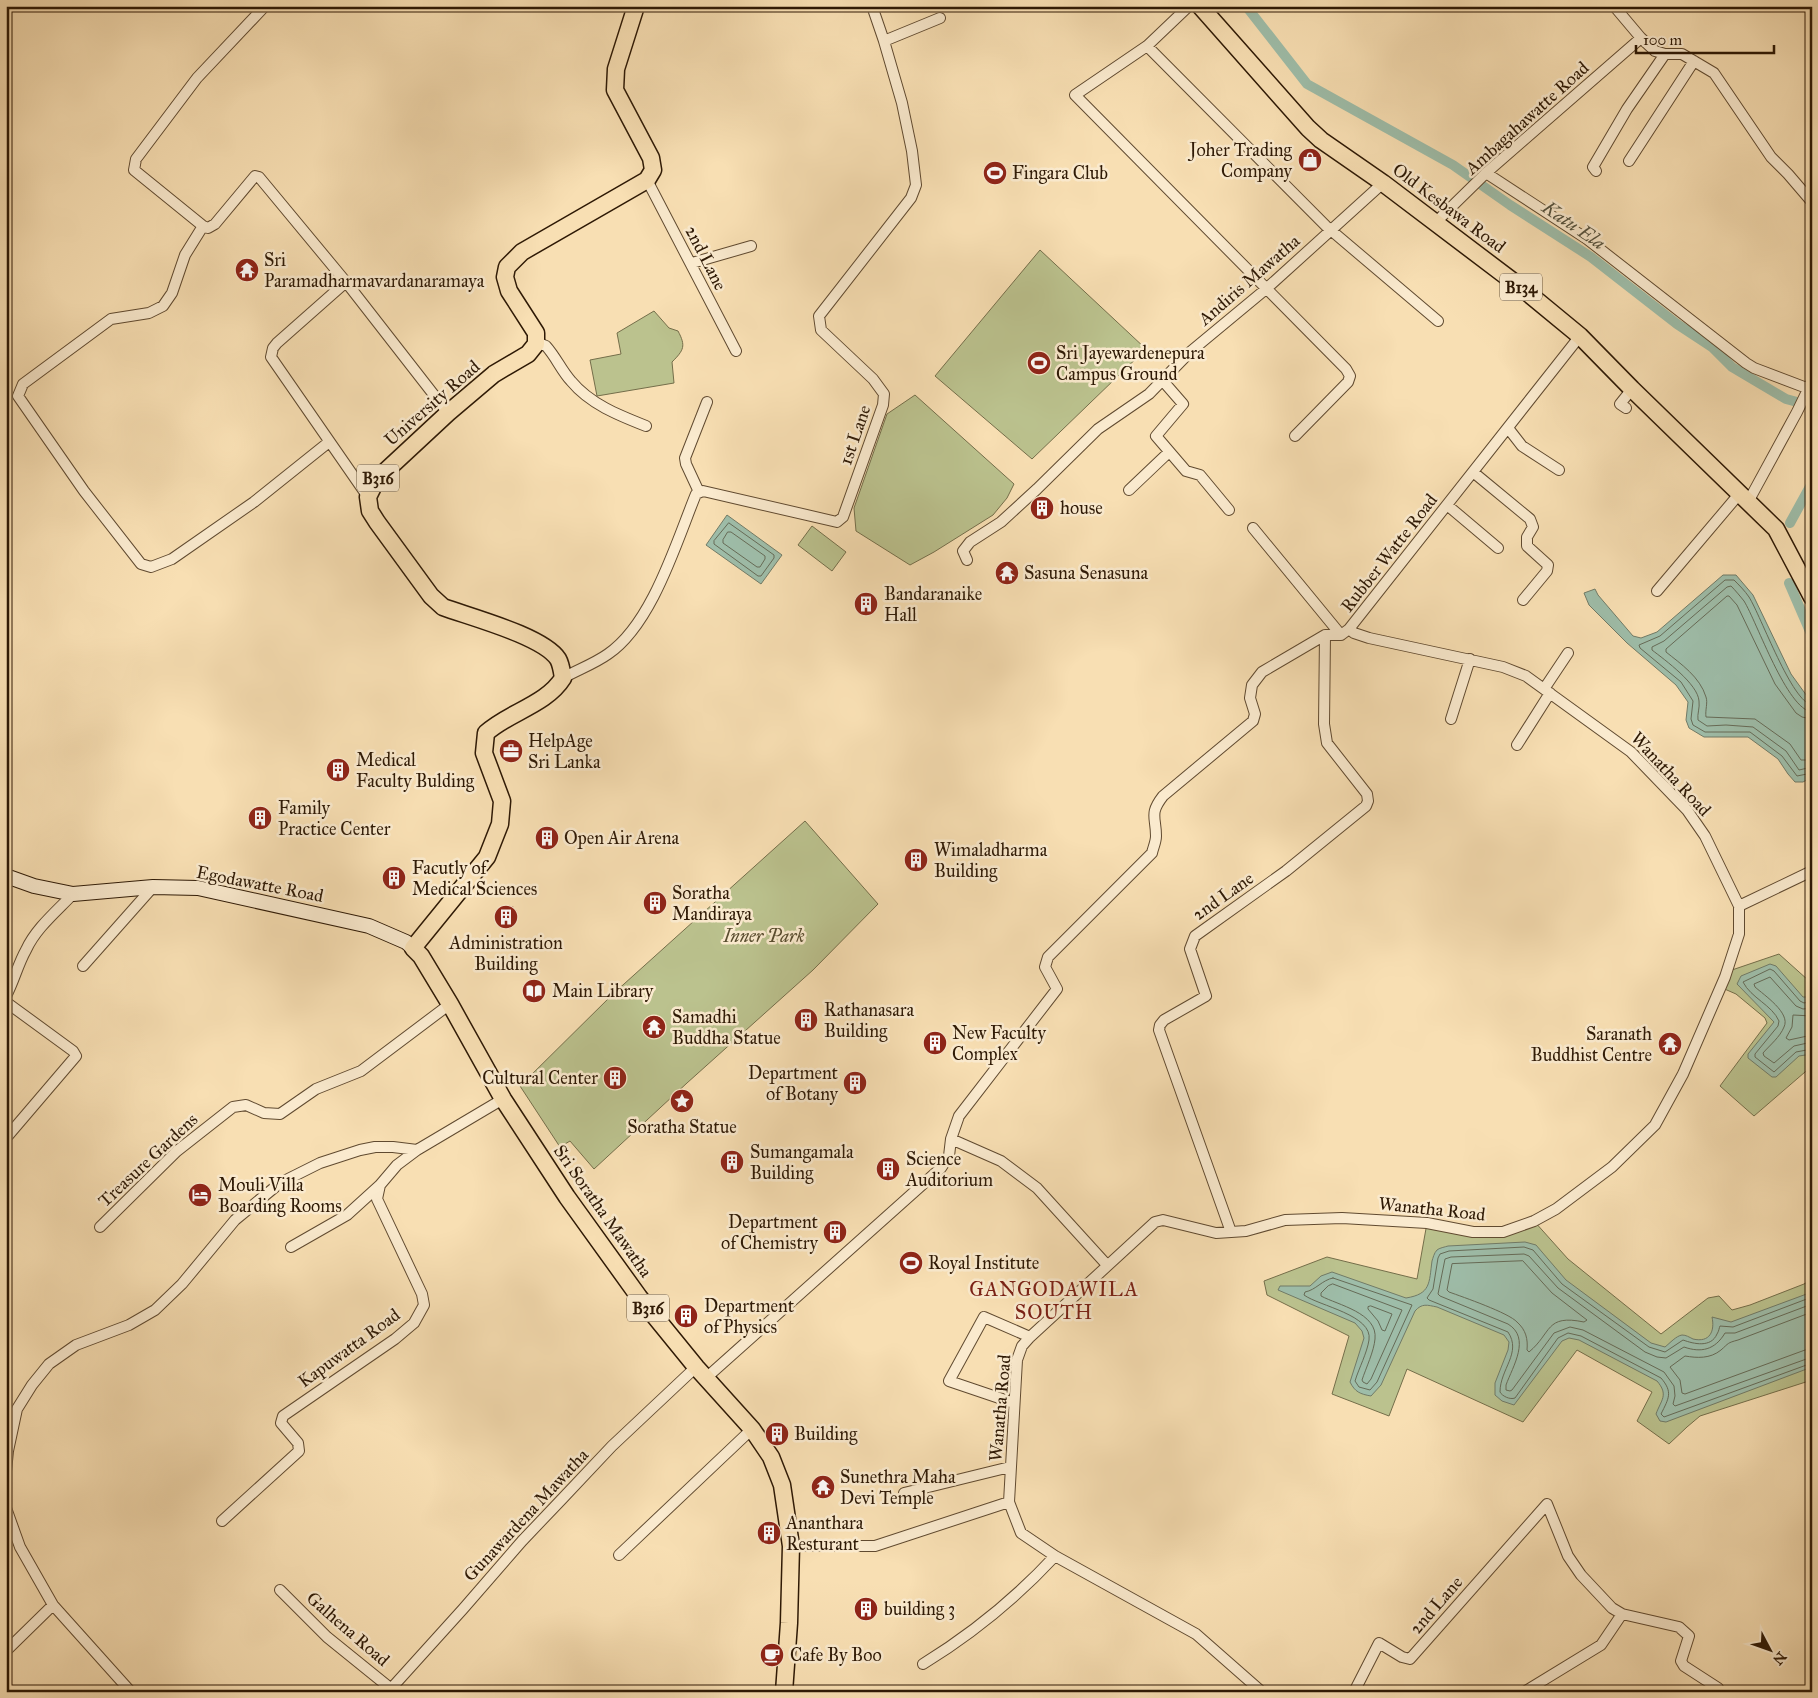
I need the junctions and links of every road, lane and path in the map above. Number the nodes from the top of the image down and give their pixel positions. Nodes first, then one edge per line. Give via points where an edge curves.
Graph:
1 (265, 6) edge
2 (636, 6) edge
3 (872, 6) edge
4 (1189, 6) edge
5 (1200, 6) edge
6 (1614, 6) edge
7 (940, 18) dead end
8 (1641, 38) junction
9 (884, 41) junction
10 (1147, 46) junction
11 (1665, 54) junction
12 (1694, 61) junction
13 (1629, 161) dead end
14 (1596, 171) dead end
15 (1486, 173) junction
16 (647, 180) junction
17 (1383, 183) junction
18 (1812, 202) edge
19 (1435, 223) junction
20 (203, 226) junction
21 (1331, 230) junction
22 (751, 246) dead end
23 (692, 263) junction
24 (346, 282) junction
25 (1266, 289) junction
26 (1438, 321) dead end
27 (1580, 336) junction
28 (536, 344) junction
29 (736, 351) dead end
30 (1163, 381) junction
31 (1810, 388) edge
32 (1632, 389) junction
33 (707, 402) dead end
34 (1626, 408) dead end
35 (448, 414) junction
36 (646, 426) dead end
37 (1508, 428) junction
38 (1295, 436) dead end
39 (329, 442) junction
40 (1169, 452) junction
41 (1558, 470) dead end
42 (1473, 472) junction
43 (1129, 490) dead end
44 (699, 492) junction
45 (368, 497) junction
46 (1744, 498) junction
47 (1447, 505) junction
48 (1228, 510) dead end
49 (1253, 528) dead end
50 (1498, 548) dead end
51 (967, 560) dead end
52 (1657, 590) dead end
53 (1812, 597) edge
54 (1523, 600) dead end
55 (1345, 632) junction
56 (1325, 636) junction
57 (1568, 653) dead end
58 (1470, 659) junction
59 (563, 678) junction
60 (1547, 691) junction
61 (1450, 719) dead end
62 (1517, 745) dead end
63 (1812, 871) edge
64 (6, 876) edge
65 (153, 886) junction
66 (74, 894) junction
67 (1740, 906) junction
68 (413, 948) junction
69 (83, 966) dead end
70 (6, 996) edge
71 (6, 1002) edge
72 (450, 1004) junction
73 (503, 1099) junction
74 (6, 1138) edge
75 (951, 1139) junction
76 (417, 1150) junction
77 (380, 1185) junction
78 (100, 1228) dead end
79 (1231, 1232) junction
80 (291, 1247) dead end
81 (1107, 1264) junction
82 (1030, 1337) junction
83 (701, 1373) junction
84 (1014, 1403) junction
85 (752, 1429) junction
86 (1010, 1467) junction
87 (6, 1471) edge
88 (904, 1493) dead end
89 (1009, 1502) junction
90 (6, 1508) edge
91 (222, 1521) dead end
92 (791, 1546) junction
93 (619, 1555) dead end
94 (1055, 1556) junction
95 (280, 1590) dead end
96 (53, 1605) junction
97 (1622, 1614) junction
98 (6, 1651) edge
99 (923, 1664) dead end
100 (128, 1691) edge
101 (391, 1691) edge
102 (784, 1692) edge
103 (1262, 1692) edge
104 (1354, 1692) edge
105 (1524, 1692) edge
106 (1720, 1692) edge

1 - 20 street via 197,78 136,159 134,170
2 - 16 main road via 616,69 615,90 651,158 653,170
3 - 9 street, 1st Lane
4 - 10 street
5 - 17 main road, Old Kesbawa Road / B134 via 1308,128
6 - 8 street
7 - 9 street
8 - 11 street via 1655,51
8 - 15 street, Ambagahawatte Road
9 - 44 street, 1st Lane via 902,103 916,185 910,198 819,316 821,330 873,379 884,394 883,405 842,517 837,522
10 - 21 street
10 - 25 street via 1075,95
11 - 12 street via 1682,54
11 - 14 street via 1627,109 1593,167
12 - 13 street
12 - 18 street via 1714,73 1771,157
15 - 19 street, Ambagahawatte Road
15 - 31 street via 1587,239 1746,363
16 - 23 street, 2nd Lane
16 - 28 main road via 522,252 507,267 505,278 509,291 536,333
17 - 19 main road, Old Kesbawa Road / B134
17 - 21 street, Andiris Mawatha
19 - 27 main road, Old Kesbawa Road / B134
20 - 24 street via 208,228 215,224 255,176 259,177
20 - 39 street via 185,254 172,293 162,306 149,313 111,319 23,384 18,396 129,549 141,564 151,568 172,560 254,502
21 - 25 street, Andiris Mawatha
21 - 26 street
22 - 23 street
23 - 29 street, 2nd Lane
24 - 35 street
24 - 39 street via 277,342 271,357
25 - 30 street, Andiris Mawatha via 1190,352
25 - 38 street via 1350,376 1348,382
27 - 32 main road, Old Kesbawa Road / B134
27 - 37 street, Rubber Watte Road
28 - 35 main road, University Road / B316 via 528,354 494,374
28 - 36 street via 546,346 570,380 590,399
30 - 40 street via 1183,404 1156,436
30 - 51 street, Andiris Mawatha via 1098,429 1001,522 970,542 963,552
31 - 46 street
32 - 34 street via 1620,404
32 - 46 main road, Old Kesbawa Road / B134
33 - 44 street via 686,458
35 - 45 main road, University Road / B316 via 377,479
37 - 41 street via 1522,446
37 - 42 street, Rubber Watte Road
39 - 45 street
40 - 43 street
40 - 48 street via 1186,471 1200,475
42 - 47 street, Rubber Watte Road
42 - 54 street via 1530,519 1532,527 1527,537 1528,546 1548,565 1547,571
44 - 59 street via 657,589 631,633 608,654
45 - 59 main road, B316 via 370,511 377,522 437,602 443,607 513,630 547,648 558,660
46 - 52 street
46 - 53 main road, Old Kesbawa Road / B134 via 1776,529
47 - 50 street
47 - 55 street, Rubber Watte Road
49 - 55 street
55 - 56 street, Rubber Watte Road
55 - 58 street, Wanatha Road
56 - 75 street, Rubber Watte Road via 1262,672 1252,685 1250,698 1256,714 1253,721 1155,806 1156,837 1152,853 1048,956 1045,967 1057,989 960,1116
56 - 79 street, 2nd Lane via 1324,724 1327,743 1367,794 1366,806 1286,872 1195,936 1190,949 1206,996 1164,1020 1159,1030
57 - 60 street
58 - 60 street, Wanatha Road via 1526,676
58 - 61 street
59 - 68 main road via 547,696 486,733 484,753 502,801 500,824 487,857
60 - 62 street
60 - 67 street, Wanatha Road via 1631,752 1687,810 1705,836
63 - 67 street
64 - 66 street, Egodawatte Road via 34,886
65 - 66 street, Egodawatte Road
65 - 68 street, Egodawatte Road via 198,888 369,926
65 - 69 street
66 - 70 street via 43,925 26,949
67 - 79 street, Wanatha Road via 1739,934 1725,977 1683,1074 1655,1125 1612,1167 1556,1209 1503,1232 1473,1232 1427,1223 1342,1218 1285,1220
68 - 72 main road, Sri Soratha Mawatha / B316
71 - 74 street via 73,1050 76,1056
72 - 73 main road, Sri Soratha Mawatha / B316
72 - 78 street, Treasure Gardens via 361,1071 316,1089 280,1114 264,1113 246,1105 233,1107 177,1151
73 - 76 street
73 - 83 main road, Sri Soratha Mawatha / B316 via 567,1197 639,1297
75 - 81 street via 1001,1161 1038,1188
75 - 83 street, Rubber Watte Road via 949,1156 942,1168
76 - 77 street via 397,1165
76 - 87 street via 375,1147 360,1150 320,1163 280,1183 235,1220 182,1284 155,1310 129,1325 76,1345 49,1364 32,1384 18,1409
77 - 80 street via 347,1215
77 - 91 street, Kapuwatta Road via 377,1199 422,1294 424,1305 414,1323 395,1339 283,1416 281,1424 298,1443 299,1450
79 - 81 street, Wanatha Road via 1216,1233 1164,1220 1154,1222
81 - 82 street, Wanatha Road
82 - 84 street, Wanatha Road via 1022,1346 1017,1360
82 - 84 street via 984,1317 948,1380
83 - 85 main road, Sri Soratha Mawatha / B316
83 - 101 street, Gunawardena Mawatha via 618,1440 522,1540
84 - 86 street, Wanatha Road
85 - 92 main road, Sri Soratha Mawatha / B316 via 771,1457 782,1486
85 - 93 street
86 - 88 street
86 - 89 street, Wanatha Road
89 - 92 street via 875,1546
89 - 94 street, Wanatha Road via 1021,1533
90 - 96 street via 20,1547
92 - 102 main road, Sri Soratha Mawatha / B316
94 - 99 street via 961,1640
94 - 103 street, Wanatha Road via 1196,1634
95 - 101 street, Galhena Road via 326,1637
96 - 98 street
96 - 100 street
97 - 104 street, 2nd Lane via 1581,1576 1568,1556 1547,1504 1410,1659 1402,1658 1378,1643
97 - 105 street via 1601,1645
97 - 106 street via 1679,1627 1686,1632 1689,1636 1681,1661

